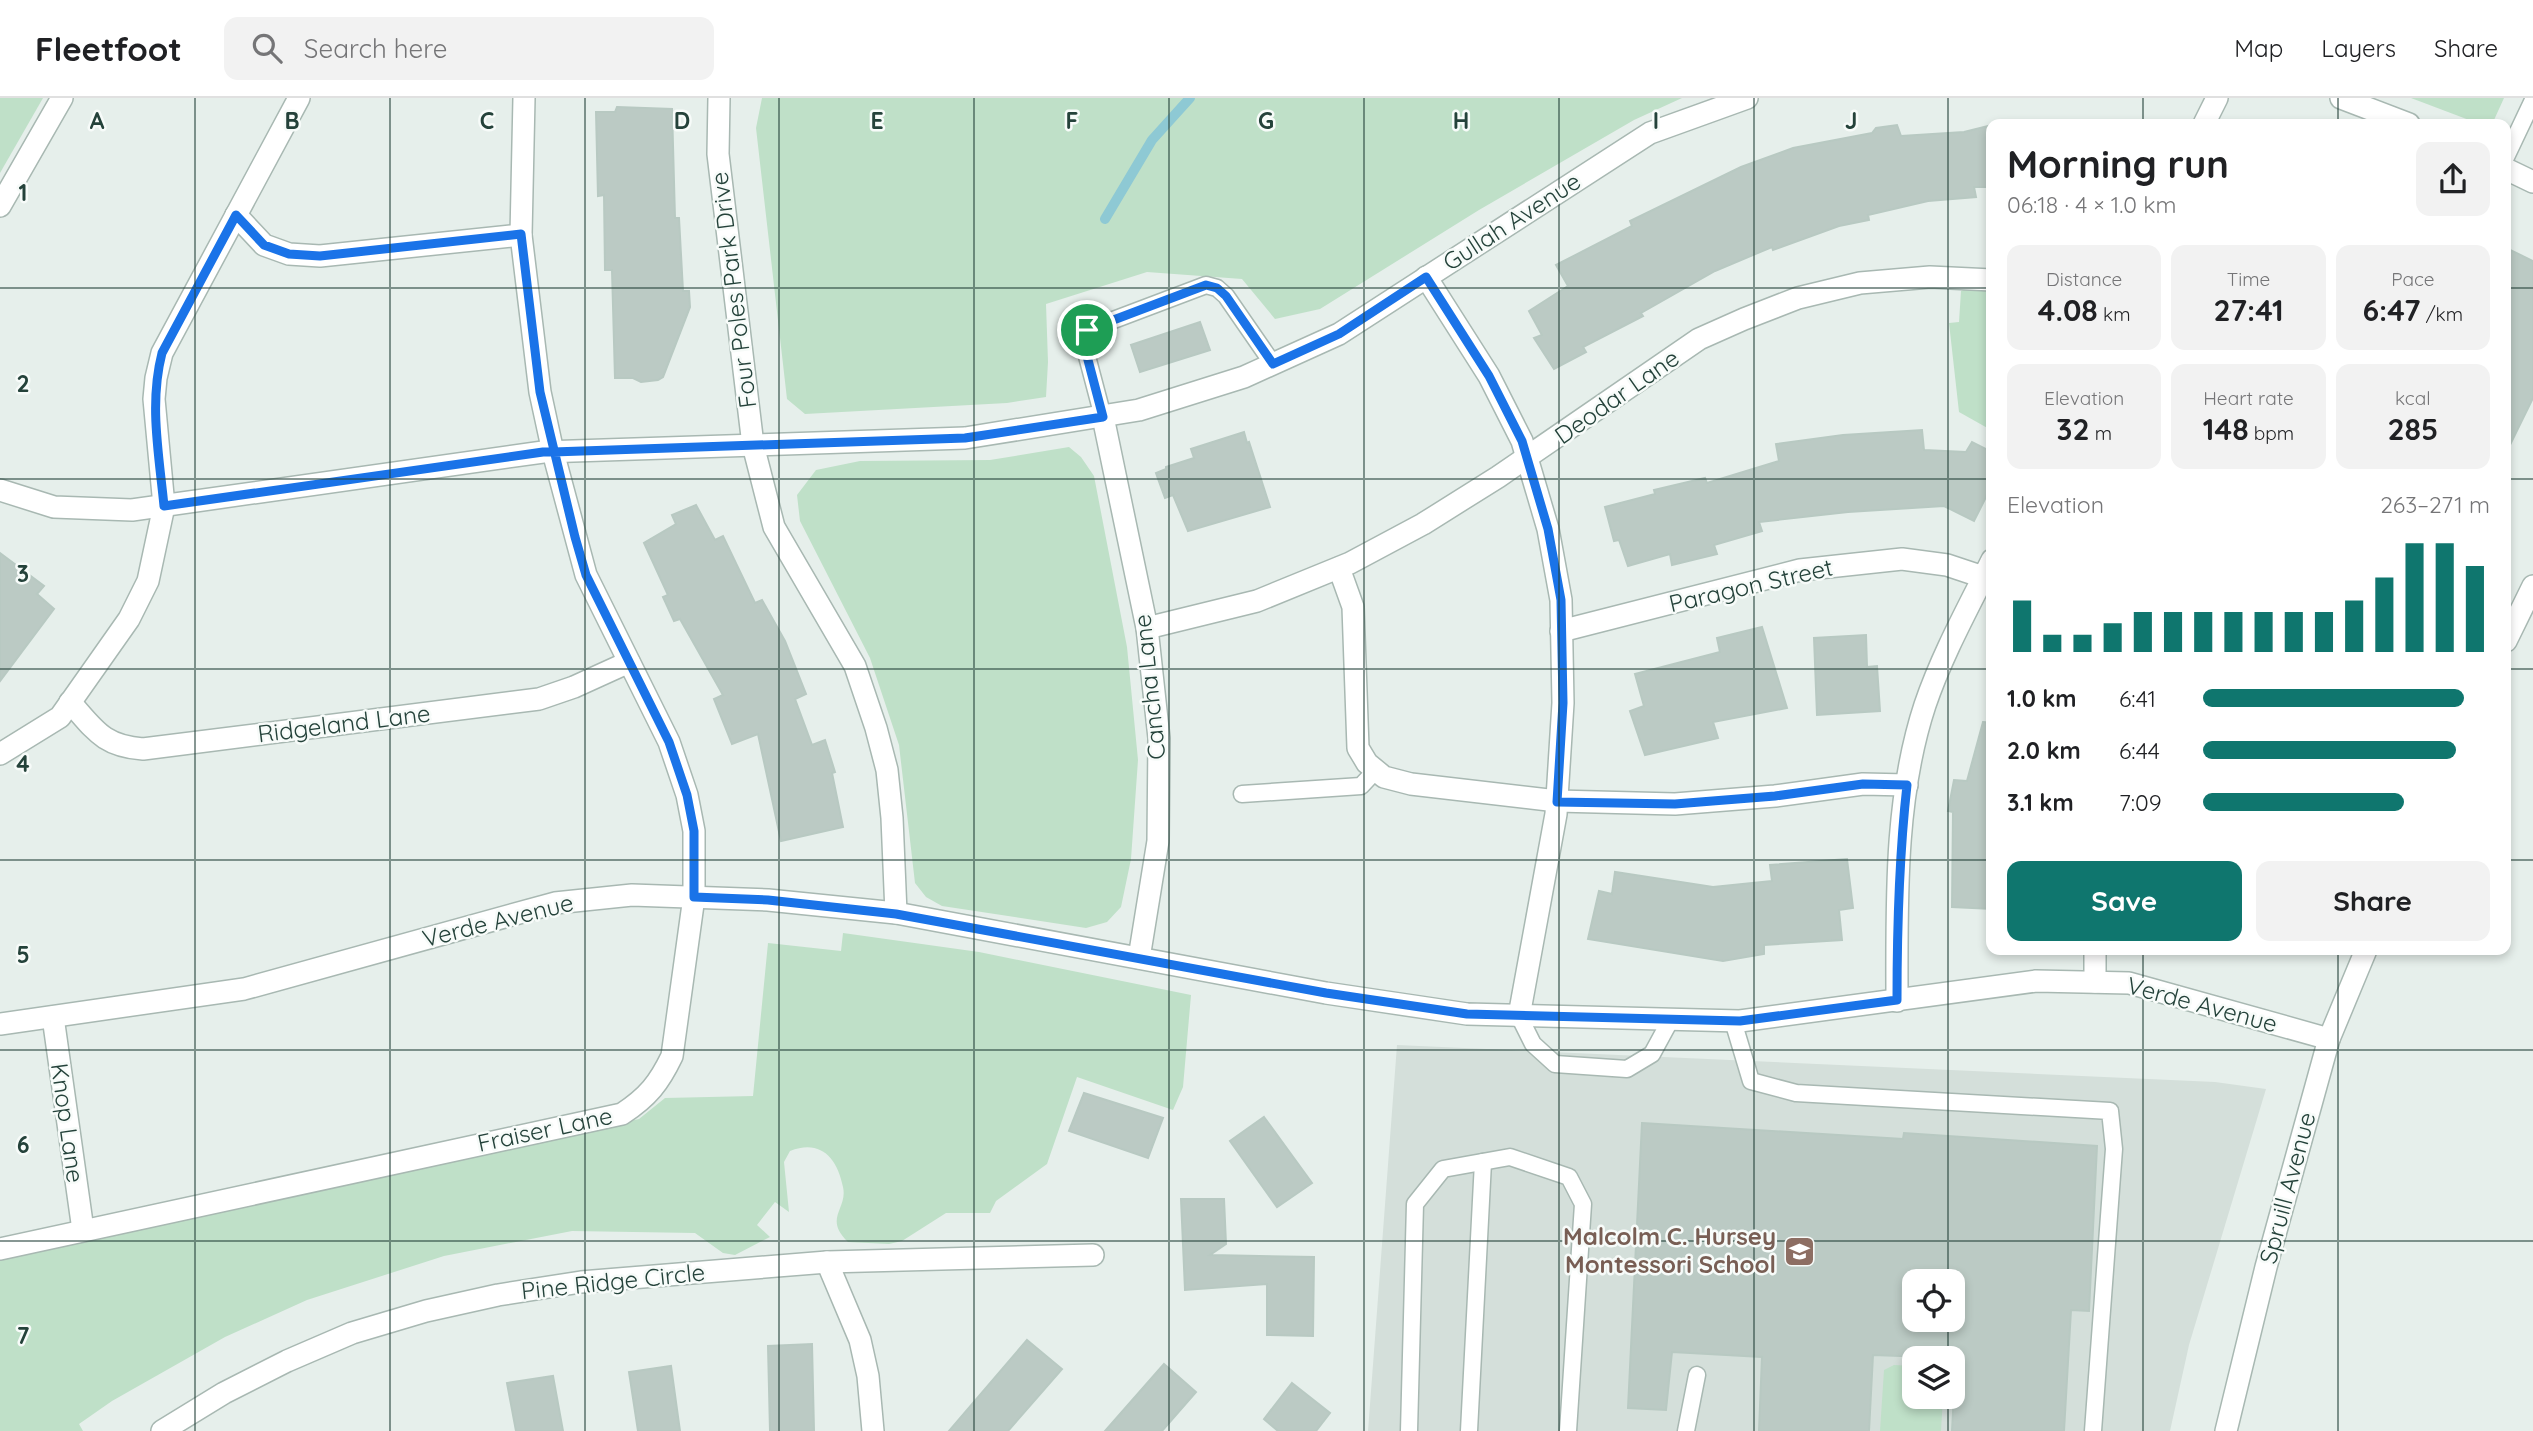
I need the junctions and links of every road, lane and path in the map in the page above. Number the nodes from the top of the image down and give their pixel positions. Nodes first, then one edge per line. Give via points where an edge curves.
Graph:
1 (62, 98) edge
2 (299, 98) edge
3 (524, 98) edge
4 (719, 98) edge
5 (1747, 98) edge
6 (2217, 98) edge
7 (2341, 98) edge
8 (2533, 100) edge
9 (2206, 119) edge
10 (2396, 119) edge
11 (2511, 146) edge
12 (2511, 171) edge
13 (2533, 182) edge
14 (0, 206) edge
15 (236, 215) junction
16 (521, 234) junction
17 (1426, 277) junction
18 (1986, 280) edge
19 (1273, 364) junction
20 (1103, 417) junction
21 (753, 445) junction
22 (553, 452) junction
23 (1527, 459) junction
24 (0, 490) edge
25 (164, 506) junction
26 (1339, 568) junction
27 (1986, 569) edge
28 (1986, 571) edge
29 (2533, 586) edge
30 (1147, 628) junction
31 (1561, 631) junction
32 (2511, 631) edge
33 (629, 662) junction
34 (70, 702) junction
35 (0, 754) edge
36 (1376, 770) junction
37 (1907, 785) junction
38 (1242, 794) dead end
39 (1557, 802) junction
40 (694, 897) junction
41 (896, 914) junction
42 (2095, 955) edge
43 (2364, 955) edge
44 (1139, 958) junction
45 (2095, 982) junction
46 (1897, 1000) junction
47 (1519, 1016) junction
48 (53, 1017) junction
49 (1671, 1019) junction
50 (1733, 1021) junction
51 (0, 1024) edge
52 (2329, 1039) junction
53 (1483, 1162) junction
54 (82, 1230) junction
55 (0, 1249) edge
56 (1093, 1255) dead end
57 (827, 1262) junction
58 (1697, 1375) dead end
59 (162, 1431) edge
60 (873, 1431) edge
61 (1409, 1431) edge
62 (1469, 1431) edge
63 (1568, 1431) edge
64 (1686, 1431) edge
65 (2093, 1431) edge
66 (2226, 1431) edge

1 - 14 street
2 - 15 street
3 - 16 street, Fraiser Lane
4 - 21 street, Four Poles Park Drive via 718,154
5 - 17 street, Gullah Avenue via 1650,133
6 - 9 street
7 - 10 street
8 - 11 lane
12 - 13 street
15 - 16 street via 264,245 289,254 320,256
15 - 25 street via 162,353 154,399
16 - 22 street, Fraiser Lane via 540,392
17 - 19 street, Gullah Avenue via 1339,334
17 - 23 street via 1489,376
18 - 23 street, Deodar Lane via 1930,277 1860,284 1798,298 1699,339
19 - 20 street, Gullah Avenue via 1152,406
19 - 20 lane via 1226,296 1206,285 1087,330 1083,341
20 - 21 street, Gullah Avenue via 965,438
20 - 30 street, Cancha Lane
21 - 22 street, Gullah Avenue
21 - 41 street, Four Poles Park Drive via 774,527 855,666 876,728 887,770
22 - 25 street, Gullah Avenue
22 - 33 street, Fraiser Lane via 586,575
23 - 26 street, Deodar Lane via 1423,524
23 - 31 street via 1548,529 1561,600
24 - 25 street, Gullah Avenue via 54,507 132,510
25 - 34 street via 148,581 129,619
26 - 30 street, Deodar Lane via 1257,601
26 - 36 street via 1353,607 1358,748
27 - 31 street, Paragon Street via 1902,559 1800,570
28 - 37 street via 1925,706
29 - 32 street
30 - 44 street, Cancha Lane via 1159,738 1159,804 1158,841
31 - 39 street via 1563,703
33 - 34 street, Ridgeland Lane via 539,699 143,748 123,747 100,736
33 - 40 street, Fraiser Lane via 669,742 687,795 694,831
34 - 35 street via 60,716
36 - 38 lane via 1360,786
36 - 39 street via 1410,784
37 - 39 street via 1863,784 1675,804
37 - 46 street
39 - 47 street
40 - 41 street, Verde Avenue
40 - 48 street, Verde Avenue via 632,895 555,903 244,989
40 - 54 street, Fraiser Lane via 672,1056 661,1079 622,1114
41 - 44 street, Verde Avenue
42 - 45 street
43 - 52 street, Spruill Avenue
44 - 47 street, Verde Avenue via 1326,993 1467,1014
45 - 46 street, Verde Avenue via 2036,981
45 - 52 street, Verde Avenue via 2129,984
46 - 50 street, Verde Avenue
47 - 49 street, Verde Avenue
47 - 49 lane via 1533,1044 1555,1063 1628,1069 1651,1054
48 - 51 street, Verde Avenue
48 - 54 street, Knop Lane
49 - 50 street, Verde Avenue
50 - 65 lane via 1751,1081 1796,1093 2110,1111 2114,1149
52 - 66 street, Spruill Avenue
53 - 61 lane via 1443,1169 1415,1204
53 - 62 lane
53 - 63 lane via 1510,1157 1569,1177 1583,1204
54 - 55 street, Fraiser Lane
56 - 57 street, Pine Ridge Circle
57 - 59 street, Pine Ridge Circle via 581,1282 426,1311 352,1333 287,1361
57 - 60 street via 860,1339
58 - 64 lane

